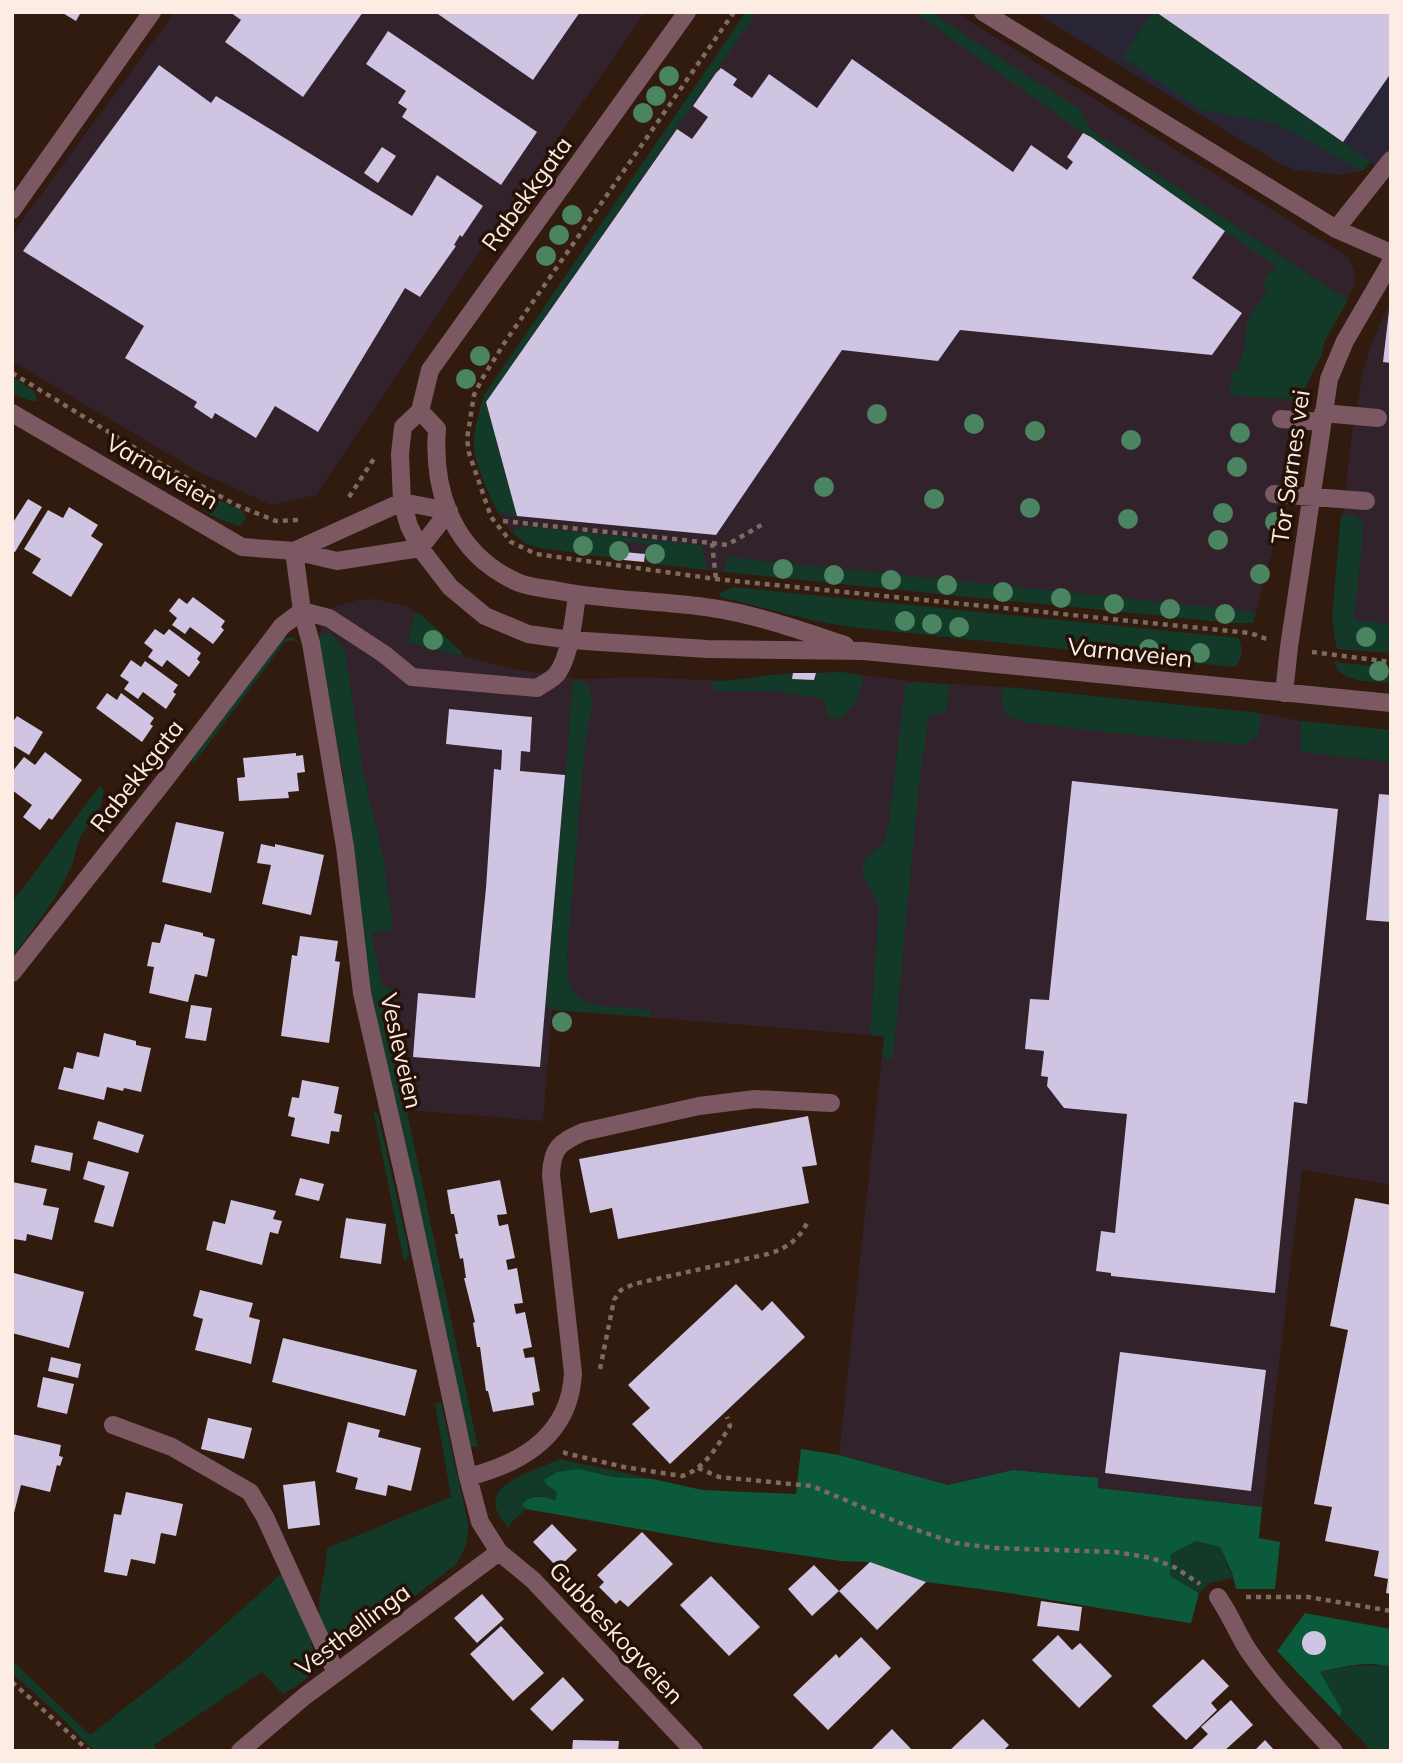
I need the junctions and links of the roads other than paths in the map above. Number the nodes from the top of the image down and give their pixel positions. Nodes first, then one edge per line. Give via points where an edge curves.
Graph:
1 (152, 12) edge
2 (983, 12) edge
3 (683, 14) edge
4 (1391, 160) edge
5 (12, 210) edge
6 (1335, 229) junction
7 (1391, 253) edge
8 (1391, 262) edge
9 (420, 411) junction
10 (12, 413) edge
11 (1323, 418) junction
12 (1378, 418) dead end
13 (1281, 419) dead end
14 (1274, 494) dead end
15 (1313, 495) junction
16 (1366, 501) dead end
17 (402, 502) junction
18 (449, 511) junction
19 (420, 548) junction
20 (293, 551) junction
21 (577, 595) junction
22 (302, 611) junction
23 (570, 640) junction
24 (864, 651) junction
25 (1284, 693) junction
26 (1391, 703) edge
27 (12, 973) edge
28 (831, 1103) dead end
29 (113, 1425) dead end
30 (468, 1477) junction
31 (499, 1552) junction
32 (1218, 1597) road end
33 (336, 1673) junction
34 (240, 1751) edge
35 (694, 1751) edge
36 (1334, 1751) edge

1 - 5 street
2 - 6 street
3 - 9 street, Rabekkgata via 430,370
4 - 6 street
6 - 7 street
8 - 11 street, Tor Sørnes vei via 1345,341 1329,379
9 - 17 street, Varnaveien via 403,427
9 - 18 street, Varnaveien via 437,429 439,485
10 - 20 street, Varnaveien via 242,547
11 - 12 street
11 - 13 street
11 - 15 street, Tor Sørnes vei
14 - 15 street
15 - 16 street
15 - 25 street, Tor Sørnes vei
17 - 18 street
17 - 19 street, Varnaveien
17 - 20 street, Varnaveien
18 - 19 street
18 - 21 street, Varnaveien via 477,556 498,570 519,583
19 - 20 street, Varnaveien via 337,561
19 - 23 street, Varnaveien via 450,587 485,616 528,634
20 - 22 street, Vesleveien
21 - 23 street
21 - 24 street, Varnaveien via 713,608
22 - 23 street via 329,618 412,677 537,688 556,675
22 - 27 street, Rabekkgata via 282,626
22 - 30 street, Vesleveien via 345,846 362,993
23 - 24 street, Varnaveien via 707,649
24 - 25 street, Varnaveien
25 - 26 street, Varnaveien
28 - 30 street via 755,1099 699,1106 583,1132 555,1151 551,1175 573,1388 562,1417 541,1444
29 - 33 street via 172,1447 250,1492
30 - 31 street, Vesleveien via 480,1522
31 - 33 street, Vesthellinga
31 - 35 street, Gubbeskogveien via 533,1580
32 - 36 street via 1278,1691
33 - 34 street, Vesthellinga

